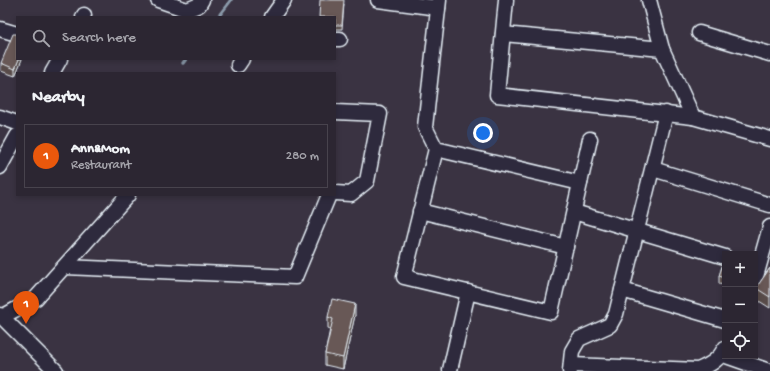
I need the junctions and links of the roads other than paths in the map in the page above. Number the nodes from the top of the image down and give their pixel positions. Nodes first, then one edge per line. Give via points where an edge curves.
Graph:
1 (158, 0) edge
2 (202, 0) edge
3 (284, 0) edge
4 (378, 0) edge
5 (506, 0) edge
6 (649, 0) edge
7 (439, 4) edge
8 (273, 16) edge
9 (0, 28) edge
10 (699, 33) dead end
11 (16, 34) edge
12 (503, 34) junction
13 (662, 48) junction
14 (770, 54) edge
15 (59, 60) edge
16 (53, 72) edge
17 (336, 112) edge
18 (666, 113) junction
19 (0, 117) edge
20 (693, 117) junction
21 (16, 123) edge
22 (16, 138) edge
23 (590, 139) dead end
24 (770, 139) edge
25 (436, 149) junction
26 (0, 167) edge
27 (652, 169) junction
28 (580, 183) junction
29 (336, 194) edge
30 (127, 196) edge
31 (329, 196) edge
32 (770, 205) edge
33 (420, 211) junction
34 (574, 212) junction
35 (770, 227) edge
36 (638, 230) junction
37 (566, 247) junction
38 (722, 256) edge
39 (65, 267) junction
40 (760, 267) edge
41 (622, 290) junction
42 (468, 292) junction
43 (1, 316) edge
44 (722, 319) edge
45 (722, 356) edge
46 (737, 359) edge
47 (570, 368) edge
48 (712, 368) edge
49 (450, 370) dead end
50 (56, 371) edge
51 (769, 371) edge

1 - 2 street via 187,10 199,5
3 - 8 street
4 - 7 street
5 - 12 street
6 - 13 street
7 - 25 street via 425,127
9 - 11 street
10 - 14 street
12 - 13 street
12 - 18 street via 497,95
13 - 20 street
15 - 16 street
17 - 29 street via 380,114 367,181 351,194
18 - 20 street
18 - 27 street
19 - 21 street
20 - 24 street
22 - 26 street
23 - 28 street
25 - 28 street
25 - 33 street
27 - 32 street
27 - 36 street
28 - 34 street
30 - 39 street
31 - 39 street via 294,277
33 - 37 street
33 - 42 street via 404,277
34 - 36 street
34 - 37 street
35 - 40 street
36 - 38 street
36 - 41 street
37 - 42 street via 551,312
39 - 43 street via 36,298
41 - 44 street
41 - 47 street via 616,314 610,325 579,339 572,351
42 - 49 street
43 - 50 street
45 - 48 street
46 - 51 street
47 - 48 street

